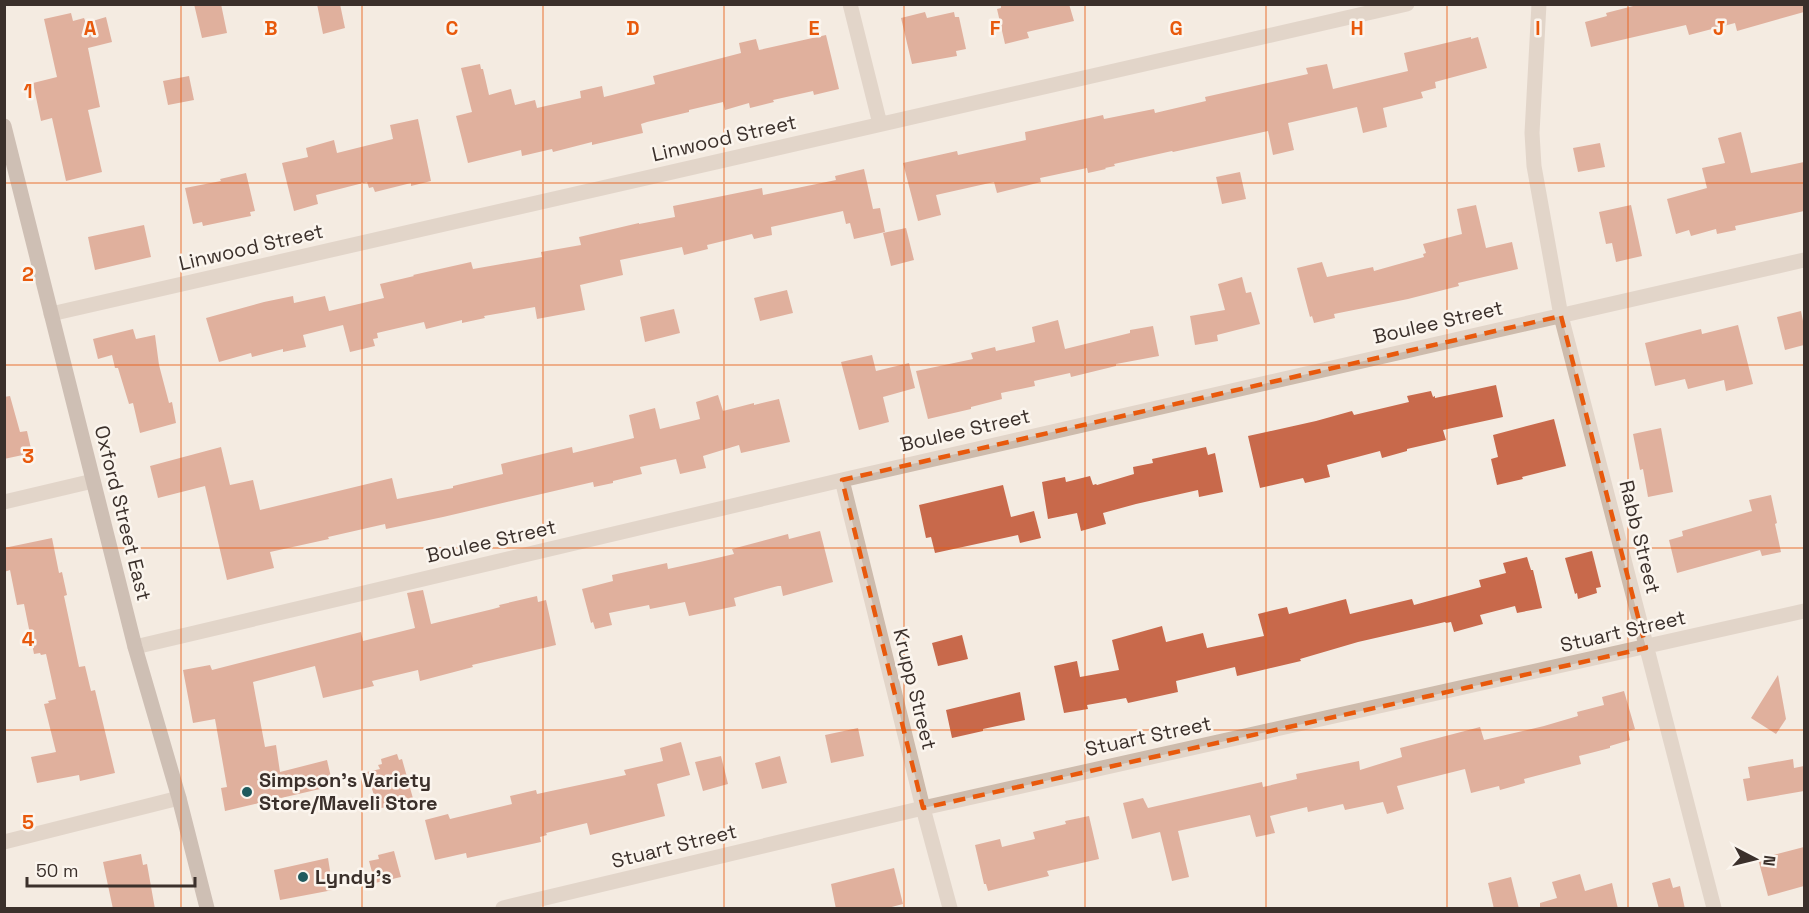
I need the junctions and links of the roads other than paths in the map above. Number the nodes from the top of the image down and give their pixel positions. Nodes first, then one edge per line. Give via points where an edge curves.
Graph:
1 (850, 4) edge
2 (1407, 4) edge
3 (1539, 4) edge
4 (880, 124) junction
5 (4, 126) edge
6 (1804, 260) edge
7 (51, 314) junction
8 (1561, 316) junction
9 (93, 480) junction
10 (842, 480) junction
11 (4, 502) edge
12 (1804, 611) edge
13 (135, 646) junction
14 (1646, 648) junction
15 (179, 798) junction
16 (923, 807) junction
17 (4, 842) edge
18 (207, 909) edge
19 (503, 909) edge
20 (951, 909) edge
21 (1714, 909) edge

1 - 4 street
2 - 4 street, Linwood Street
3 - 8 street, Rabb Street via 1532,133 1534,166
4 - 7 street, Linwood Street
5 - 7 main road, Oxford Street East
6 - 8 street, Boulee Street
7 - 9 main road, Oxford Street East
8 - 10 street, Boulee Street
8 - 14 street, Rabb Street
9 - 11 street
9 - 13 main road, Oxford Street East
10 - 13 street, Boulee Street
10 - 16 street, Krupp Street
12 - 14 street, Stuart Street
13 - 15 main road, Oxford Street East
14 - 16 street, Stuart Street
14 - 21 street, Rabb Street
15 - 17 street
15 - 18 main road, Oxford Street East
16 - 19 street, Stuart Street
16 - 20 street, Krupp Street

